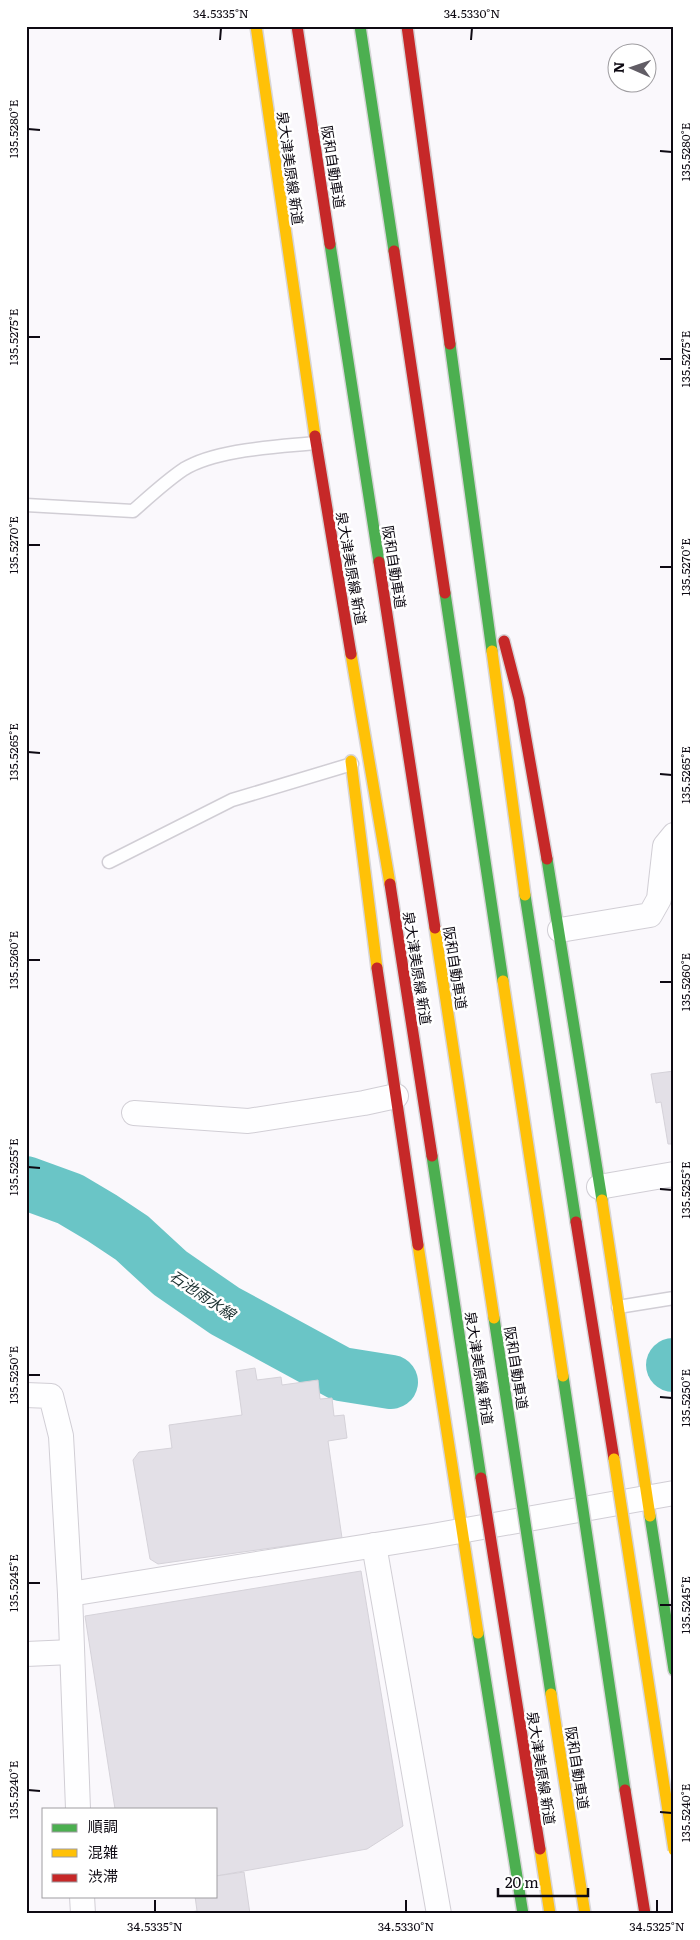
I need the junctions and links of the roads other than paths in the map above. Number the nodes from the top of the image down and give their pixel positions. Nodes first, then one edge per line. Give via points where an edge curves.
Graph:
1 (256, 26) edge
2 (297, 26) edge
3 (360, 26) edge
4 (407, 26) edge
5 (316, 443) junction
6 (26, 505) edge
7 (472, 511) junction
8 (336, 567) junction
9 (346, 695) dead end
10 (350, 744) dead end
11 (352, 764) junction
12 (674, 835) edge
13 (109, 862) dead end
14 (560, 930) junction
15 (396, 1096) junction
16 (134, 1113) dead end
17 (674, 1174) edge
18 (599, 1186) junction
19 (674, 1298) edge
20 (618, 1307) junction
21 (26, 1395) edge
22 (674, 1492) edge
23 (648, 1498) junction
24 (461, 1530) junction
25 (374, 1545) junction
26 (70, 1594) junction
27 (72, 1652) junction
28 (26, 1654) edge
29 (674, 1670) edge
30 (78, 1808) edge
31 (674, 1850) edge
32 (82, 1898) edge
33 (83, 1914) edge
34 (438, 1914) edge
35 (523, 1914) edge
36 (550, 1914) edge
37 (585, 1914) edge
38 (645, 1914) edge

1 - 5 main road, 泉大津美原線 新道
2 - 37 main road, 阪和自動車道, bridge
3 - 38 main road, bridge
4 - 7 main road
5 - 6 lane via 221,455 184,469 133,511
5 - 8 main road, 泉大津美原線 新道
7 - 14 main road via 518,699
7 - 31 main road, bridge via 530,936
8 - 9 main road
8 - 36 main road, 泉大津美原線 新道, bridge via 402,955
10 - 11 main road
11 - 13 lane via 232,800
11 - 15 main road
12 - 14 street via 665,846 659,899 650,916
14 - 18 main road
15 - 16 street via 248,1121
15 - 24 main road
17 - 18 street
18 - 20 main road
19 - 20 lane
20 - 23 main road
21 - 26 street via 51,1396 61,1436
22 - 23 street
23 - 24 street
23 - 29 main road
24 - 25 street
24 - 35 main road
25 - 26 street
25 - 34 street
26 - 27 street
27 - 28 street
27 - 30 street
32 - 33 street

